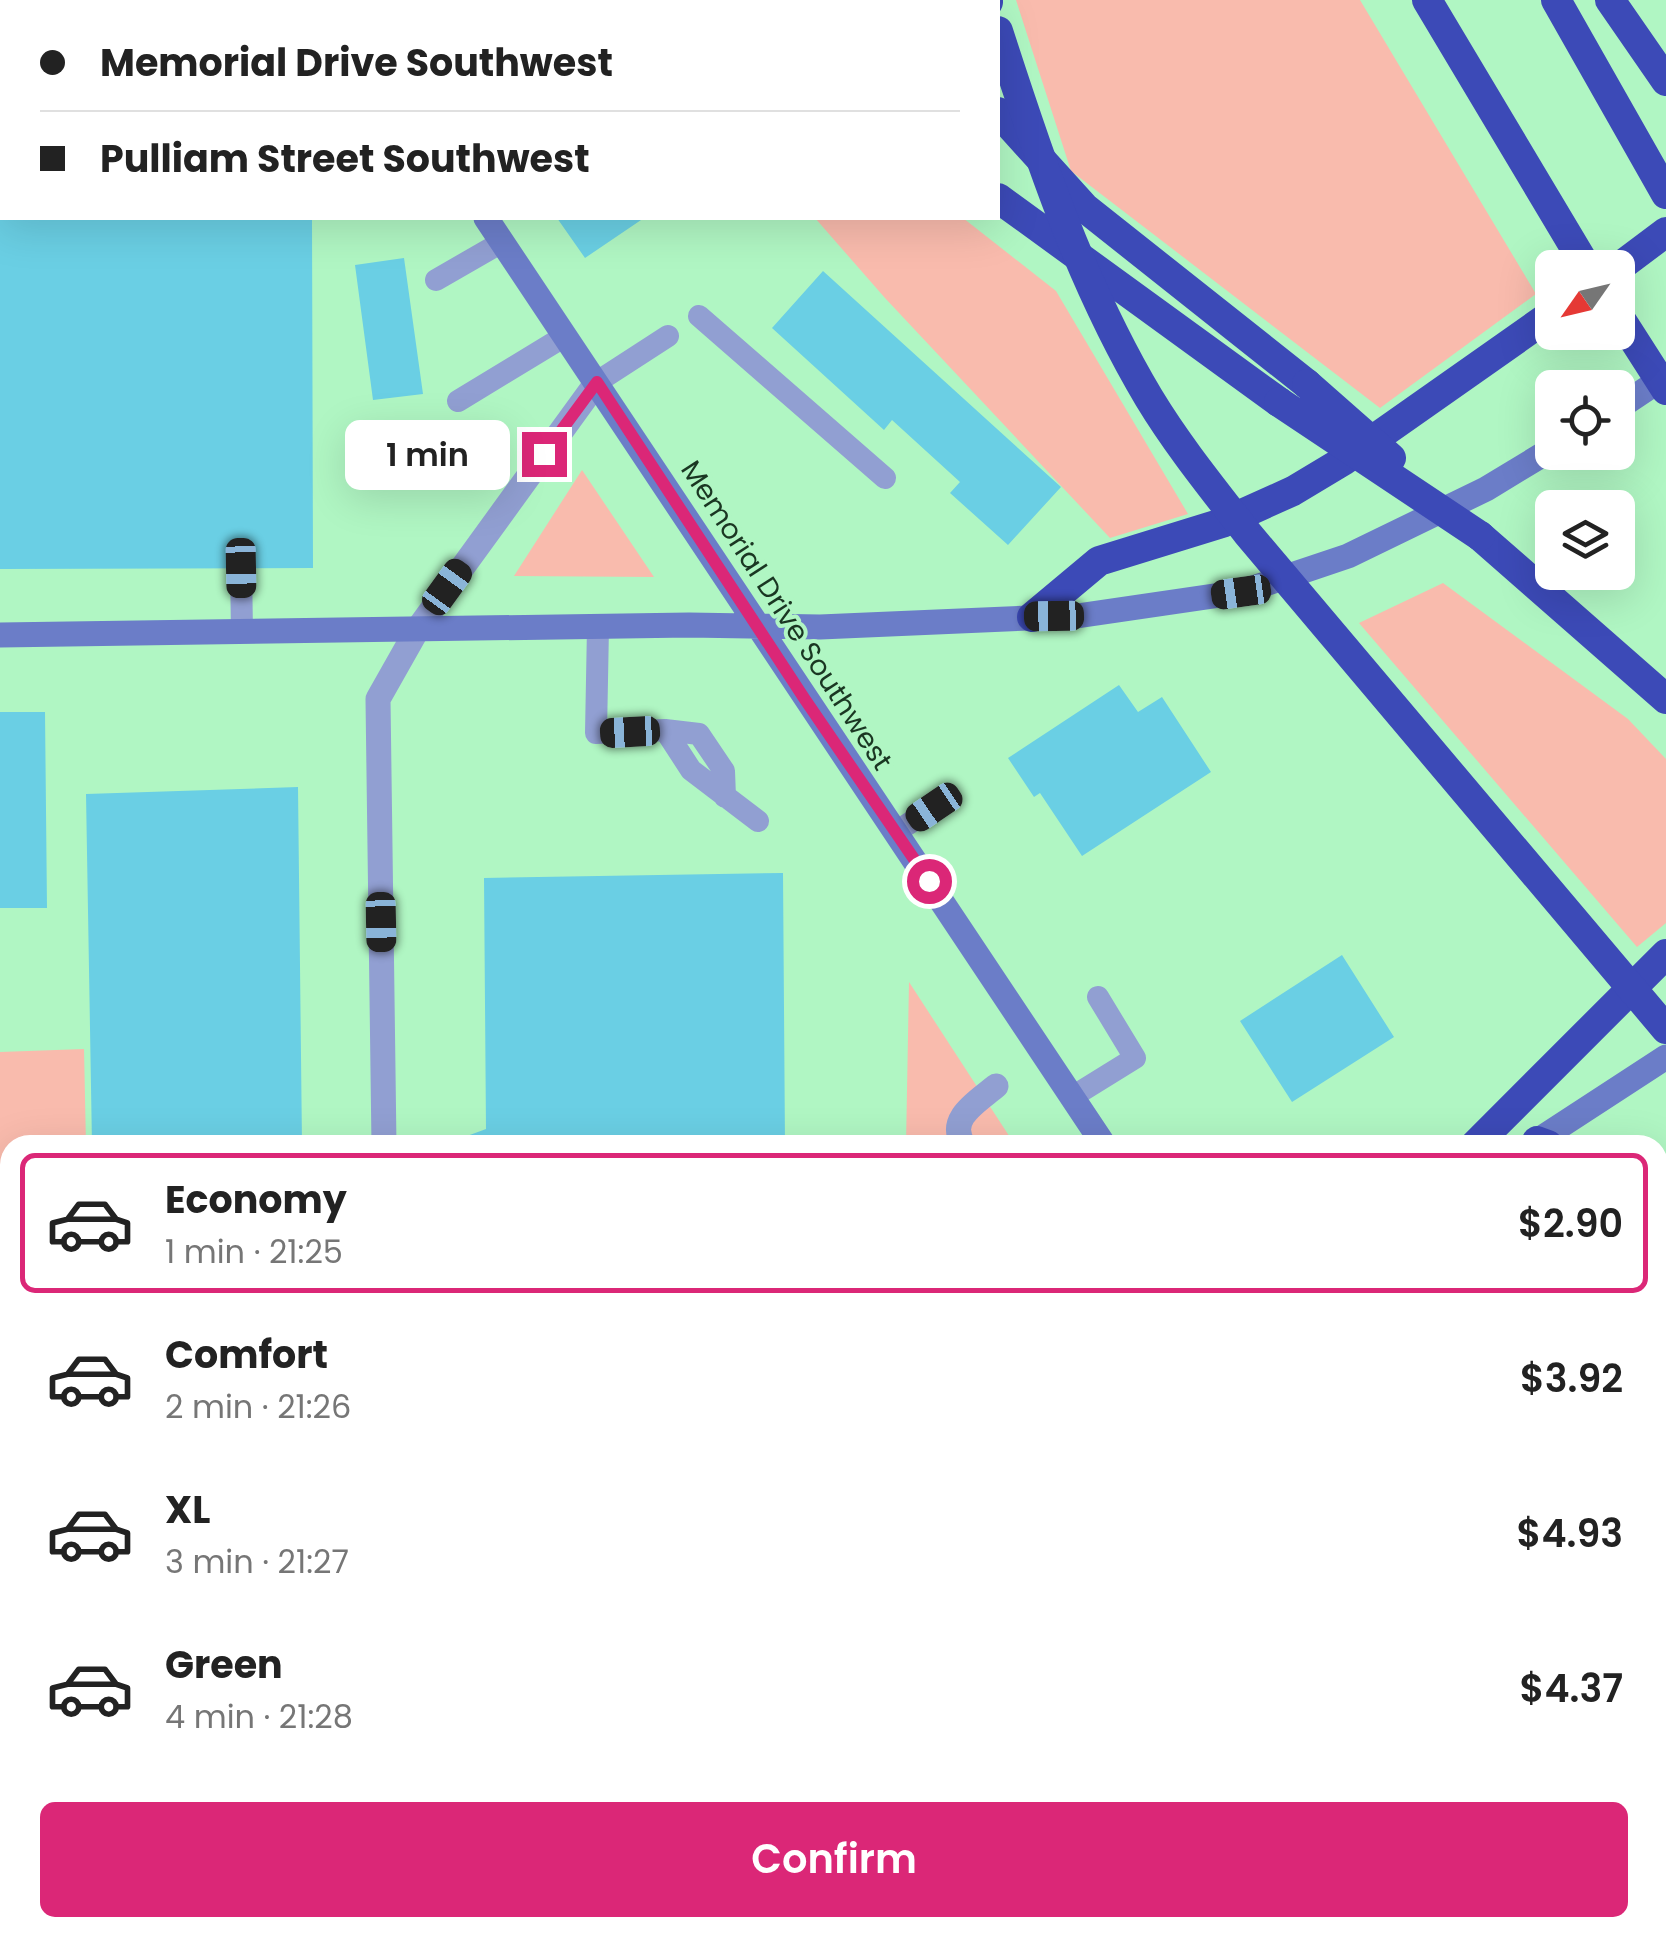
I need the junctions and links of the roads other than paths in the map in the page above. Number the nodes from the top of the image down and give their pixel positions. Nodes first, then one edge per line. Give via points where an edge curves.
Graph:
1 (1426, 0) edge
2 (1556, 0) edge
3 (1610, 0) edge
4 (1000, 37) edge
5 (1666, 82) edge
6 (1000, 114) edge
7 (1666, 194) edge
8 (1000, 199) edge
9 (487, 220) edge
10 (1666, 232) edge
11 (502, 242) junction
12 (1576, 250) edge
13 (1635, 255) edge
14 (436, 280) dead end
15 (699, 316) dead end
16 (1535, 326) edge
17 (566, 336) junction
18 (668, 336) dead end
19 (1635, 342) edge
20 (1666, 376) edge
21 (597, 382) junction
22 (1666, 390) edge
23 (1635, 397) edge
24 (458, 401) dead end
25 (1535, 460) edge
26 (885, 478) dead end
27 (1480, 536) junction
28 (241, 568) dead end
29 (1032, 617) junction
30 (758, 624) junction
31 (598, 626) junction
32 (417, 630) junction
33 (242, 632) junction
34 (0, 635) edge
35 (1666, 699) edge
36 (934, 807) dead end
37 (758, 821) dead end
38 (896, 832) junction
39 (1666, 954) edge
40 (1098, 997) dead end
41 (1666, 1029) edge
42 (1666, 1057) edge
43 (996, 1086) dead end
44 (1072, 1096) junction
45 (384, 1135) edge
46 (959, 1135) edge
47 (1097, 1135) edge
48 (1485, 1135) edge
49 (1552, 1135) edge

1 - 12 highway
2 - 7 highway
3 - 5 highway
4 - 41 highway, bridge via 1089,283 1151,400 1199,472
6 - 27 highway, bridge via 1085,208 1308,384
8 - 27 highway, bridge via 1280,402
9 - 11 main road, Memorial Drive Southwest
10 - 13 highway
11 - 14 lane
11 - 17 main road, Memorial Drive Southwest
15 - 26 lane
16 - 29 highway via 1293,491 1222,523 1099,562
17 - 21 main road, Memorial Drive Southwest
17 - 24 lane
18 - 21 lane
19 - 22 highway, bridge
20 - 23 main road
21 - 30 main road, Memorial Drive Southwest
21 - 32 street
25 - 29 main road via 1404,531 1241,592
27 - 35 highway
28 - 33 lane
29 - 30 main road
30 - 31 main road
30 - 38 main road, Memorial Drive Southwest
31 - 32 main road
31 - 37 lane via 596,733 664,730 690,770
32 - 33 main road
32 - 45 street via 378,699
33 - 34 main road
36 - 38 lane
38 - 44 main road, Memorial Drive Southwest
39 - 48 highway
40 - 44 lane via 1135,1058
42 - 49 main road
43 - 46 street via 958,1122
44 - 47 main road, Memorial Drive Southwest

